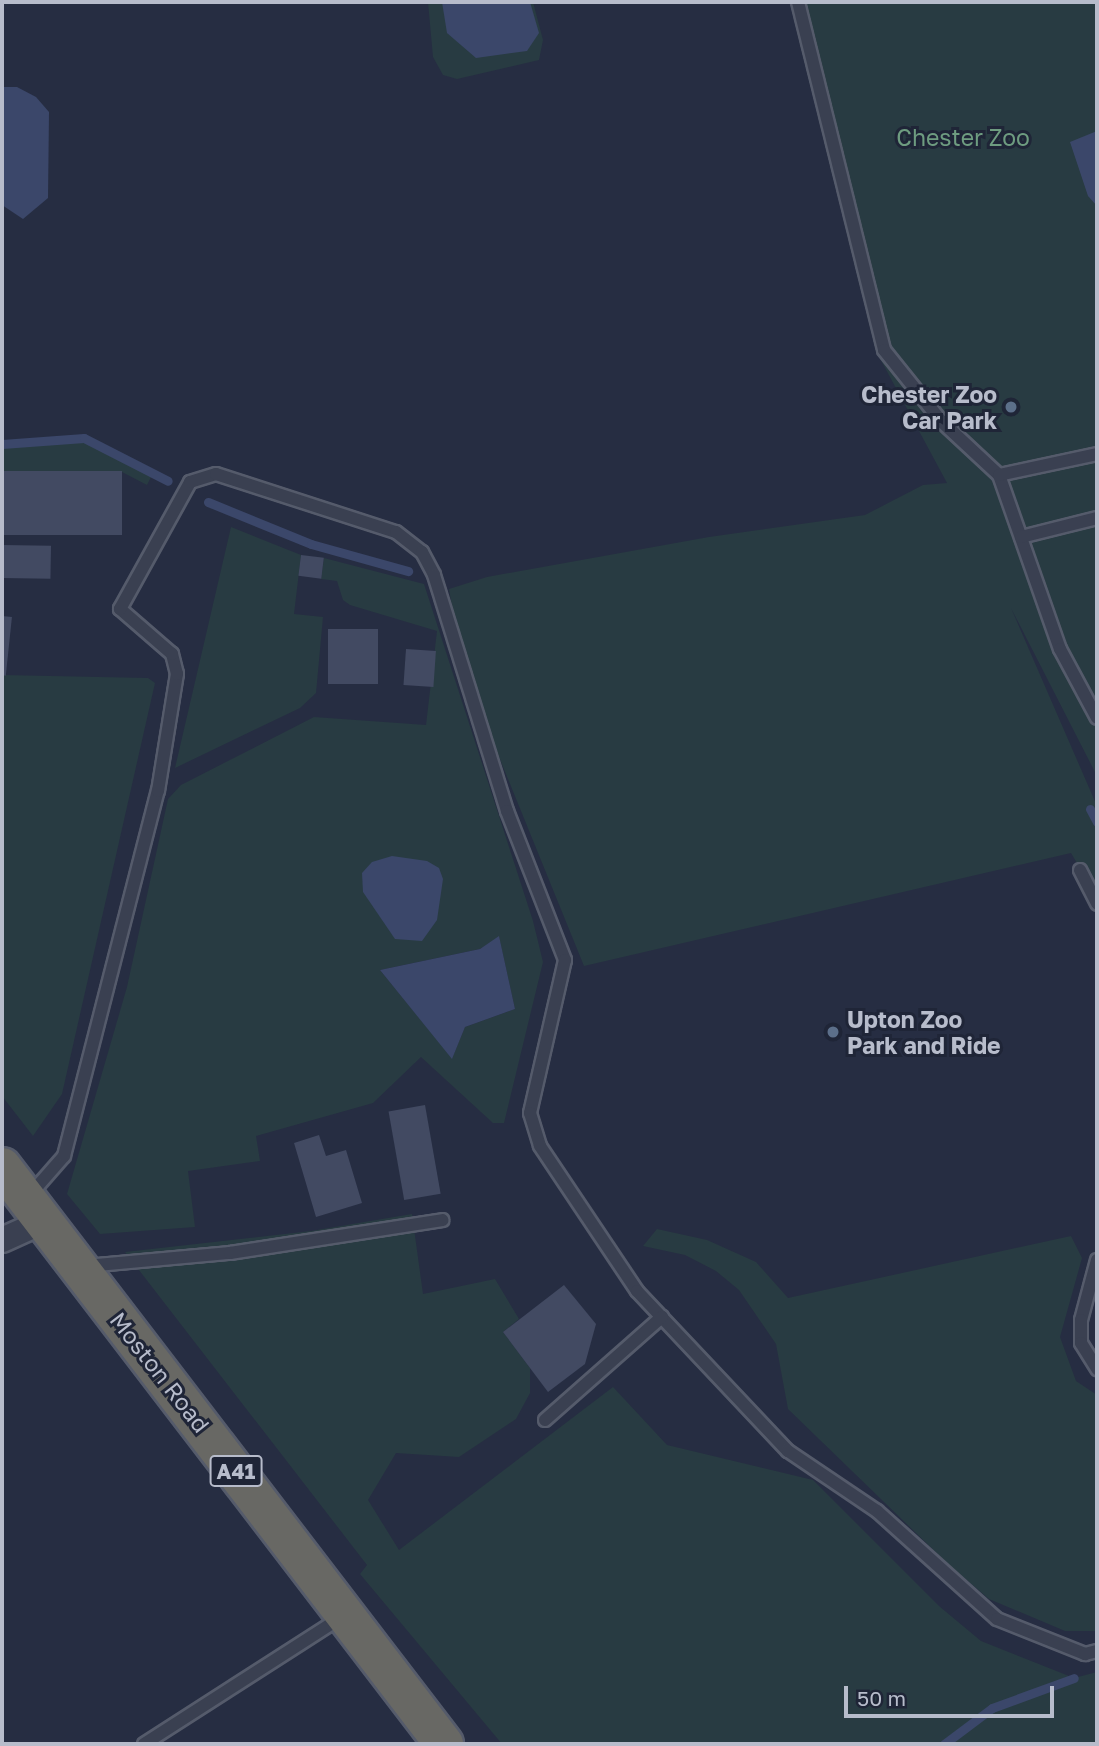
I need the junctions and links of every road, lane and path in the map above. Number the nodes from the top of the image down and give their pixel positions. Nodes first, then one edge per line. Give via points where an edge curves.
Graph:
1 (798, 2) edge
2 (1097, 454) edge
3 (999, 475) junction
4 (1097, 518) edge
5 (1021, 537) junction
6 (1097, 718) edge
7 (1080, 870) dead end
8 (1097, 904) edge
9 (2, 1167) edge
10 (35, 1210) junction
11 (442, 1220) dead end
12 (2, 1240) edge
13 (1097, 1260) edge
14 (79, 1267) junction
15 (662, 1317) junction
16 (1097, 1368) edge
17 (545, 1420) dead end
18 (346, 1615) junction
19 (1097, 1651) edge
20 (144, 1744) edge
21 (444, 1744) edge

1 - 3 lane via 884,351 941,421
2 - 3 lane
3 - 5 lane
4 - 5 lane
5 - 6 lane via 1060,649
7 - 8 lane
9 - 10 highway, Moston Road / A41
10 - 12 street
10 - 14 highway, Moston Road / A41
10 - 15 lane via 64,1156 158,791 177,674 172,654 120,609 190,482 216,474 396,532 422,551 507,811 565,960 530,1113 540,1146 638,1291
11 - 14 lane via 230,1253
13 - 16 lane via 1081,1320 1081,1343
14 - 18 highway, Moston Road / A41
15 - 17 lane
15 - 19 lane via 789,1451 877,1511 997,1619 1085,1654
18 - 20 lane
18 - 21 highway, Moston Road / A41

